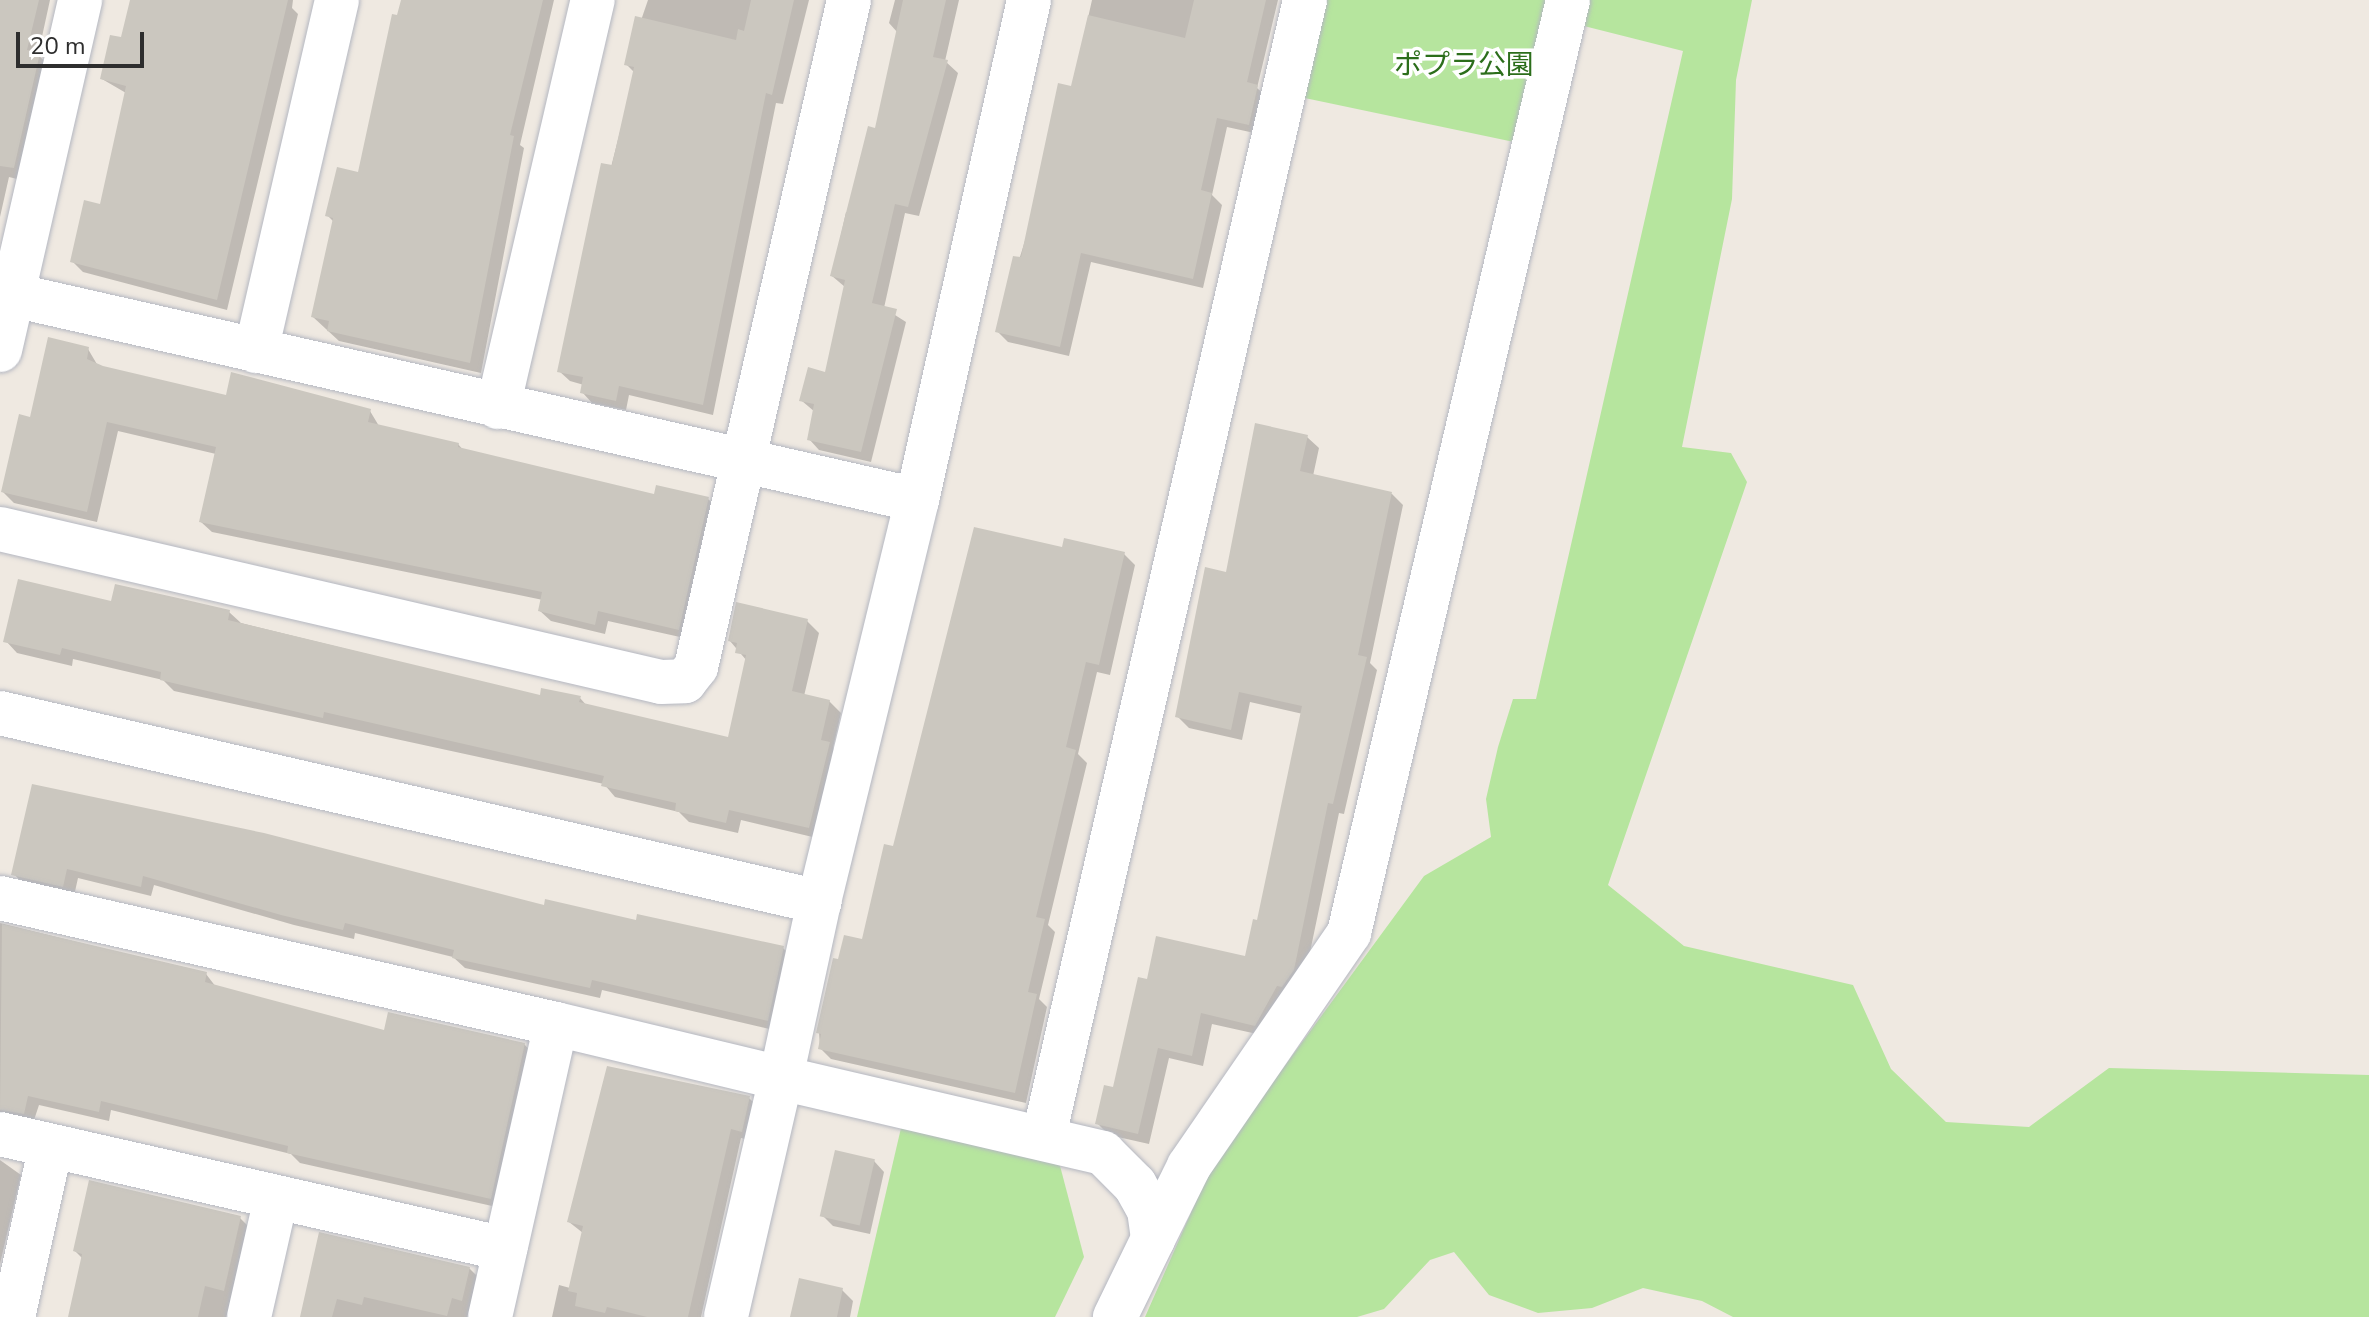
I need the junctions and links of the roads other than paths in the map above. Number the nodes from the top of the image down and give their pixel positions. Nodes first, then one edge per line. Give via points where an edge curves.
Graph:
1 (80, 0) edge
2 (337, 0) edge
3 (593, 0) edge
4 (849, 0) edge
5 (1029, 0) edge
6 (1305, 0) edge
7 (1568, 0) edge
8 (6, 293) edge
9 (0, 350) edge
10 (256, 351) junction
11 (498, 407) junction
12 (743, 462) junction
13 (917, 500) junction
14 (0, 529) edge
15 (0, 713) edge
16 (0, 898) edge
17 (819, 902) junction
18 (556, 1024) junction
19 (781, 1078) junction
20 (0, 1134) edge
21 (1044, 1136) junction
22 (51, 1146) junction
23 (276, 1198) junction
24 (1153, 1239) junction
25 (505, 1249) junction
26 (13, 1317) edge
27 (249, 1317) edge
28 (490, 1317) edge
29 (726, 1317) edge
30 (1115, 1317) edge

1 - 8 street
2 - 10 street
3 - 11 street
4 - 12 street
5 - 13 street
6 - 21 street
7 - 24 street via 1349,933 1189,1166
8 - 9 street
8 - 10 street
10 - 11 street
11 - 12 street
12 - 13 street
12 - 14 street via 696,667 678,683
13 - 17 street
15 - 17 street
16 - 18 street
17 - 19 street
18 - 19 street
18 - 25 street
19 - 21 street
19 - 29 street
20 - 22 street
21 - 24 street via 1111,1160 1149,1210
22 - 23 street
22 - 26 street
23 - 25 street
23 - 27 street
24 - 30 street
25 - 28 street

